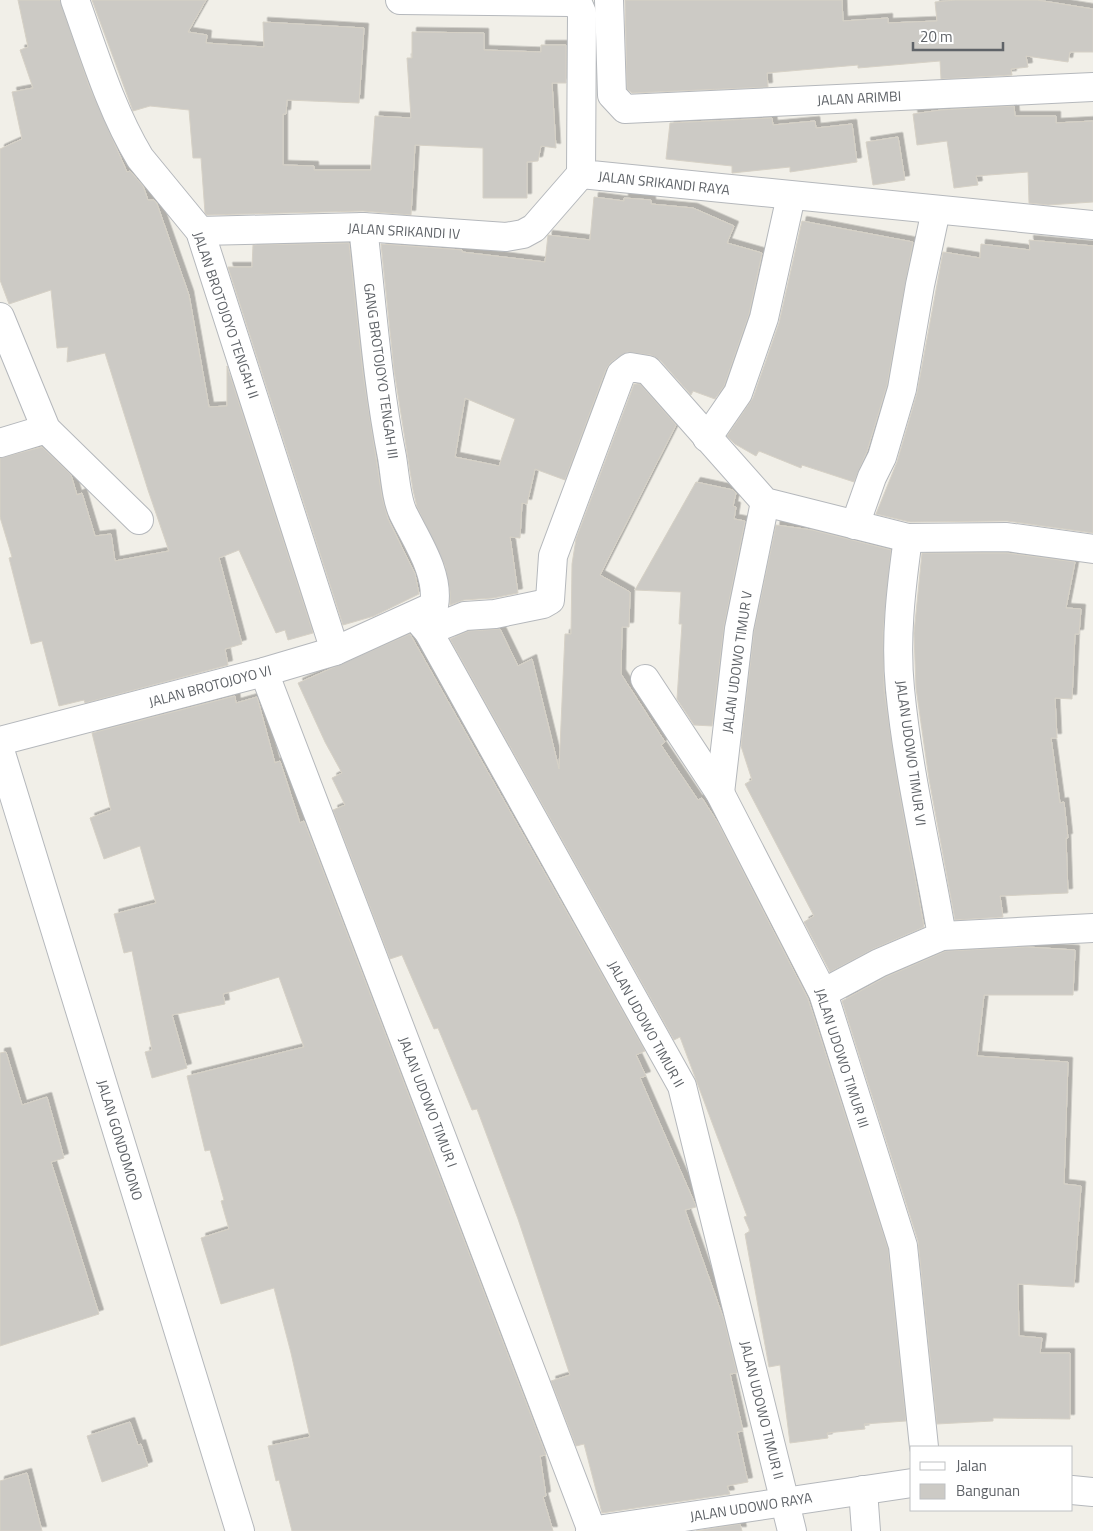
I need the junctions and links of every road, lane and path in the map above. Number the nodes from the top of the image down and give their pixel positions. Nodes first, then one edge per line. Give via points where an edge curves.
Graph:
1 (75, 0) edge
2 (400, 0) edge
3 (609, 0) edge
4 (1093, 87) edge
5 (581, 174) junction
6 (791, 196) junction
7 (936, 210) junction
8 (1093, 226) edge
9 (363, 227) junction
10 (200, 231) junction
11 (0, 317) edge
12 (46, 429) junction
13 (707, 438) junction
14 (0, 443) edge
15 (765, 502) junction
16 (139, 520) dead end
17 (856, 525) junction
18 (908, 538) junction
19 (1093, 550) edge
20 (422, 623) junction
21 (335, 651) junction
22 (264, 672) junction
23 (645, 679) dead end
24 (0, 741) edge
25 (0, 750) edge
26 (720, 792) junction
27 (1093, 928) edge
28 (942, 936) junction
29 (823, 993) junction
30 (924, 1446) edge
31 (910, 1483) edge
32 (863, 1490) junction
33 (1073, 1490) edge
34 (1093, 1492) edge
35 (785, 1502) junction
36 (240, 1531) edge
37 (591, 1531) edge
38 (792, 1531) edge
39 (866, 1531) edge

1 - 10 street, JALAN BROTOJOYO TENGAH II via 100,71 132,146
2 - 5 street, JALAN SRIKANDI RAYA via 570,2 579,6 582,13
3 - 4 street, JALAN ARIMBI via 612,95 625,109
5 - 6 street, JALAN SRIKANDI RAYA
5 - 9 street, JALAN SRIKANDI IV via 534,228 523,234 506,237
6 - 7 street, JALAN SRIKANDI RAYA
6 - 13 street via 766,308 738,393
7 - 8 street, JALAN SRIKANDI RAYA
7 - 17 street via 902,389 882,457
9 - 10 street, JALAN SRIKANDI IV
9 - 20 street, GANG BROTOJOYO TENGAH III via 384,416 402,512 411,526 433,587 434,606
10 - 21 street, JALAN BROTOJOYO TENGAH II
11 - 12 street
12 - 14 street
12 - 16 street
13 - 15 street
13 - 20 street via 648,370 630,367 624,370 553,556 550,600 495,614
15 - 17 street
15 - 26 street, JALAN UDOWO TIMUR V via 739,629
17 - 18 street
18 - 19 street via 1007,537
18 - 28 street, JALAN UDOWO TIMUR VI via 899,613 900,689
20 - 21 street, JALAN BROTOJOYO VI
20 - 35 street, JALAN UDOWO TIMUR II via 682,1086
21 - 22 street, JALAN BROTOJOYO VI
22 - 24 street, JALAN BROTOJOYO VI
22 - 37 street, JALAN UDOWO TIMUR I
23 - 26 street, JALAN UDOWO TIMUR III
25 - 36 street, JALAN GONDOMONO
26 - 29 street, JALAN UDOWO TIMUR III
27 - 28 street
28 - 29 street via 879,963
29 - 30 street, JALAN UDOWO TIMUR III via 902,1246
31 - 32 street, JALAN UDOWO RAYA
32 - 35 street, JALAN UDOWO RAYA
32 - 39 street
33 - 34 street
35 - 37 street, JALAN UDOWO RAYA
35 - 38 street, JALAN UDOWO TIMUR II

